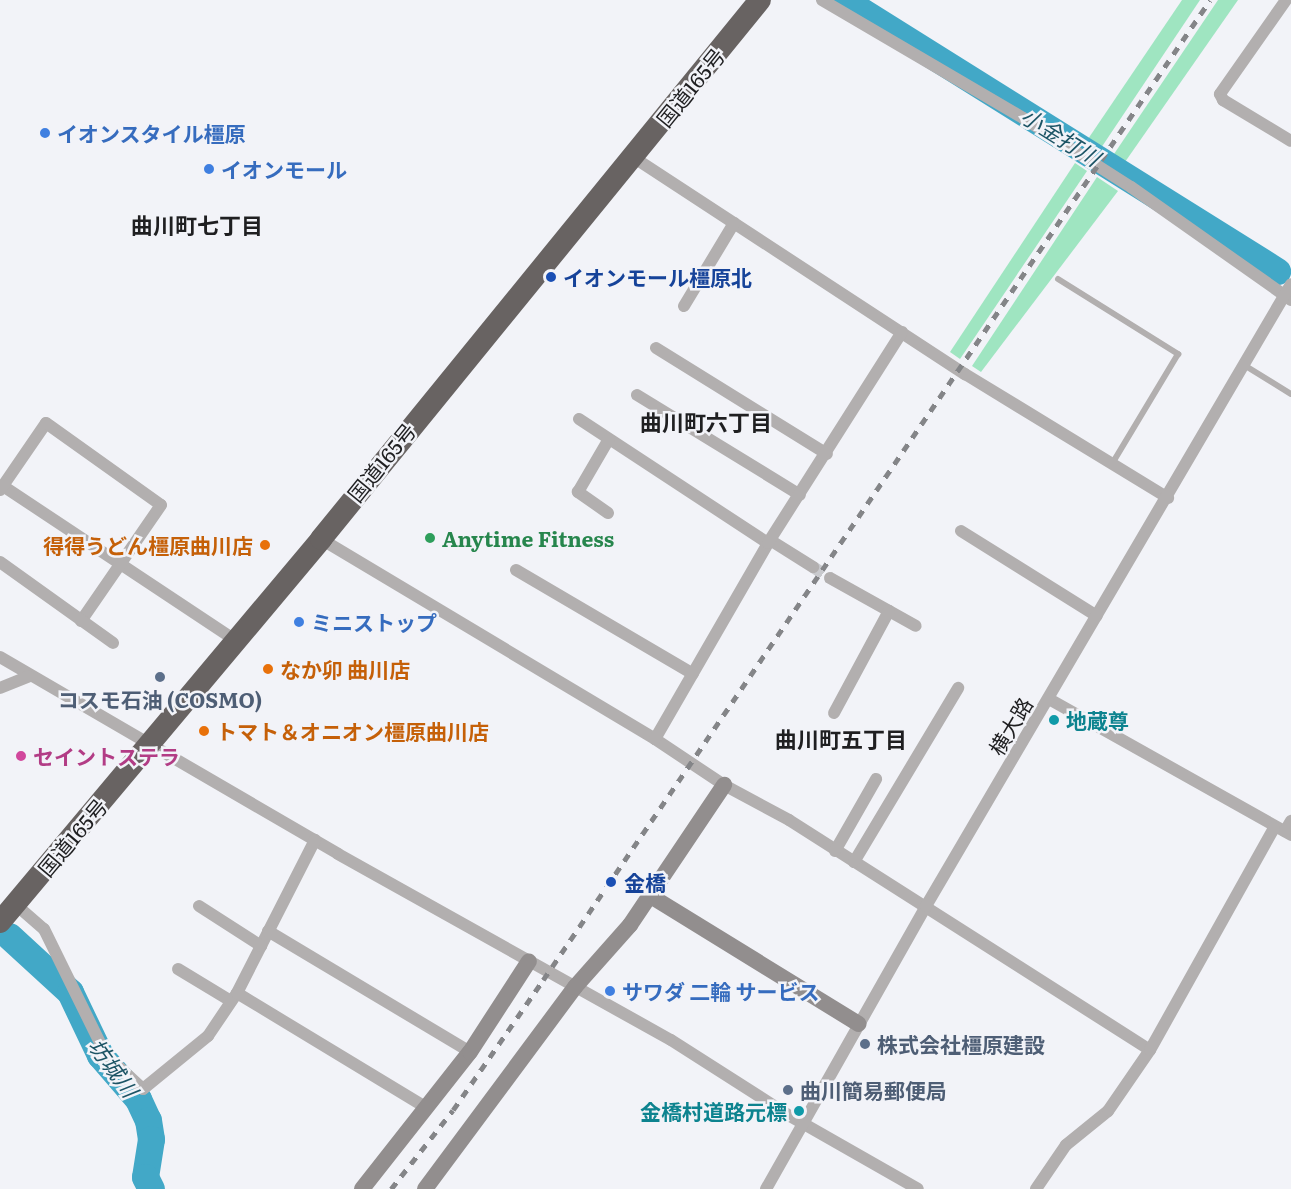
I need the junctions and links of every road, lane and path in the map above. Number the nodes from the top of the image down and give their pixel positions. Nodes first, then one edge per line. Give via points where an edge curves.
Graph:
1 (760, 0) edge
2 (822, 0) edge
3 (1286, 0) edge
4 (1291, 141) edge
5 (633, 157) junction
6 (734, 223) junction
7 (1058, 279) dead end
8 (1291, 284) edge
9 (1288, 298) edge
10 (684, 306) dead end
11 (902, 332) junction
12 (656, 348) dead end
13 (1244, 365) junction
14 (1291, 394) edge
15 (637, 395) dead end
16 (579, 419) dead end
17 (609, 439) junction
18 (827, 454) junction
19 (1112, 464) junction
20 (1, 488) edge
21 (800, 495) junction
22 (1168, 498) junction
23 (608, 513) dead end
24 (961, 531) dead end
25 (321, 539) junction
26 (769, 541) junction
27 (0, 562) edge
28 (120, 566) junction
29 (813, 567) tunnel mouth
30 (516, 570) dead end
31 (830, 578) tunnel mouth
32 (889, 611) junction
33 (1097, 616) junction
34 (81, 621) junction
35 (916, 626) dead end
36 (236, 640) junction
37 (113, 643) dead end
38 (0, 657) edge
39 (693, 674) junction
40 (29, 676) junction
41 (0, 688) edge
42 (958, 688) dead end
43 (1049, 699) junction
44 (834, 713) dead end
45 (655, 739) junction
46 (148, 743) junction
47 (876, 779) dead end
48 (724, 784) junction
49 (1285, 829) edge
50 (315, 840) junction
51 (835, 851) junction
52 (854, 862) junction
53 (649, 895) junction
54 (15, 904) junction
55 (199, 906) dead end
56 (926, 906) junction
57 (0, 922) edge
58 (268, 932) junction
59 (261, 946) junction
60 (529, 961) junction
61 (178, 969) dead end
62 (575, 987) junction
63 (234, 997) junction
64 (859, 1024) junction
65 (1150, 1050) junction
66 (470, 1052) junction
67 (427, 1108) junction
68 (804, 1122) junction
69 (362, 1189) edge
70 (425, 1189) edge
71 (766, 1189) edge
72 (918, 1189) edge
73 (1036, 1189) edge

1 - 5 highway, 国道165号
2 - 9 street via 1023,118 1131,187
3 - 4 street via 1220,94 1223,100
5 - 6 street
5 - 25 highway, 国道165号
6 - 10 street
6 - 11 street
7 - 19 lane via 1178,354
8 - 9 street, 横大路
9 - 13 street, 横大路
11 - 18 street
11 - 19 street
12 - 18 street
13 - 14 lane
13 - 22 street, 横大路
15 - 21 street
16 - 17 street
17 - 23 street via 578,492
17 - 26 street
18 - 21 street
19 - 22 street
20 - 28 street
20 - 28 street via 46,423 161,505
21 - 26 street
22 - 33 street, 横大路
24 - 33 street
25 - 36 highway, 国道165号
25 - 45 street
26 - 29 street
26 - 39 street
27 - 34 street
28 - 34 street
28 - 36 street
30 - 39 street
31 - 32 street
32 - 35 street
32 - 44 street
33 - 43 street, 横大路
34 - 37 street
36 - 46 highway, 国道165号
38 - 40 street
39 - 45 street
40 - 41 street
40 - 46 street
42 - 52 street
43 - 49 street
43 - 56 street, 横大路
45 - 48 street
46 - 50 street
46 - 54 highway, 国道165号
47 - 51 street
48 - 51 street
48 - 53 street
49 - 65 street
50 - 58 street
50 - 60 street
51 - 52 street
52 - 56 street
53 - 62 street via 614,945
53 - 64 street
54 - 57 highway, 国道165号
54 - 63 street via 44,928 106,1055 142,1089 208,1036
55 - 59 street
56 - 64 street, 横大路
56 - 65 street
58 - 59 street
58 - 66 street
59 - 63 street
60 - 62 street
60 - 66 street
61 - 63 street
62 - 68 street via 671,1040
62 - 70 street
63 - 67 street
64 - 68 street, 横大路
65 - 73 street via 1108,1111 1066,1145
66 - 67 street
67 - 69 street
68 - 71 street, 横大路
68 - 72 street

